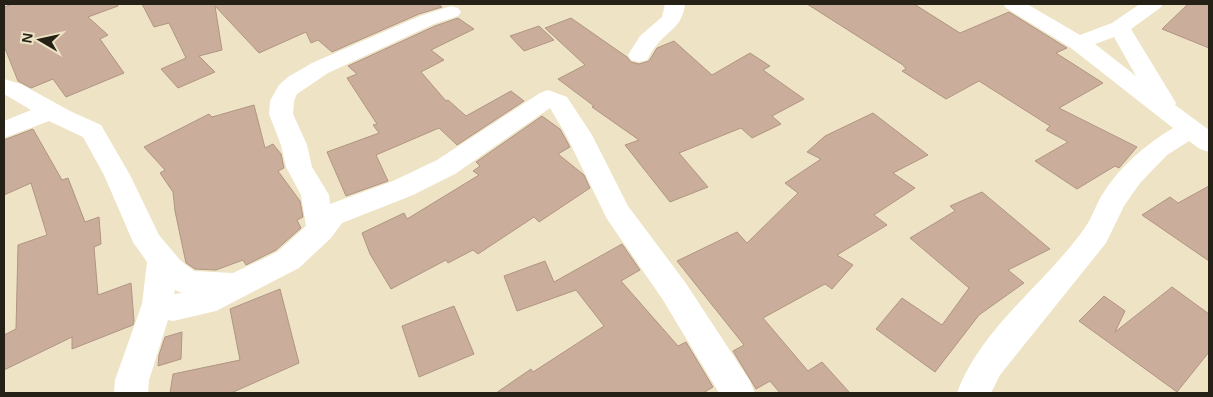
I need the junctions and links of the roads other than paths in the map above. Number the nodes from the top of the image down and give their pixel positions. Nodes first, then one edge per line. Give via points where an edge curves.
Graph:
1 (675, 4) edge
2 (1013, 4) edge
3 (1153, 4) edge
4 (452, 12) dead end
5 (1119, 27) junction
6 (1078, 43) junction
7 (639, 55) dead end
8 (4, 86) edge
9 (50, 111) junction
10 (4, 130) edge
11 (1190, 130) edge
12 (321, 230) junction
13 (162, 260) junction
14 (239, 285) junction
15 (158, 304) junction
16 (130, 393) edge
17 (738, 393) edge
18 (974, 393) edge

1 - 7 street via 672,18 648,41
2 - 6 street
3 - 5 street
4 - 12 street via 320,68 287,90 281,114 299,167 315,195
5 - 6 street
5 - 11 street
6 - 11 street
8 - 9 street
9 - 10 street
9 - 13 street via 92,131 117,175 148,242
11 - 18 street via 1158,149 1130,176 1112,201 1096,235 988,364
12 - 14 street via 288,260
12 - 17 street via 332,215 403,188 446,167 548,98 554,99 579,134 617,212 674,291
13 - 14 street via 172,274 196,286
13 - 15 street
14 - 15 street via 205,302 173,308
15 - 16 street

